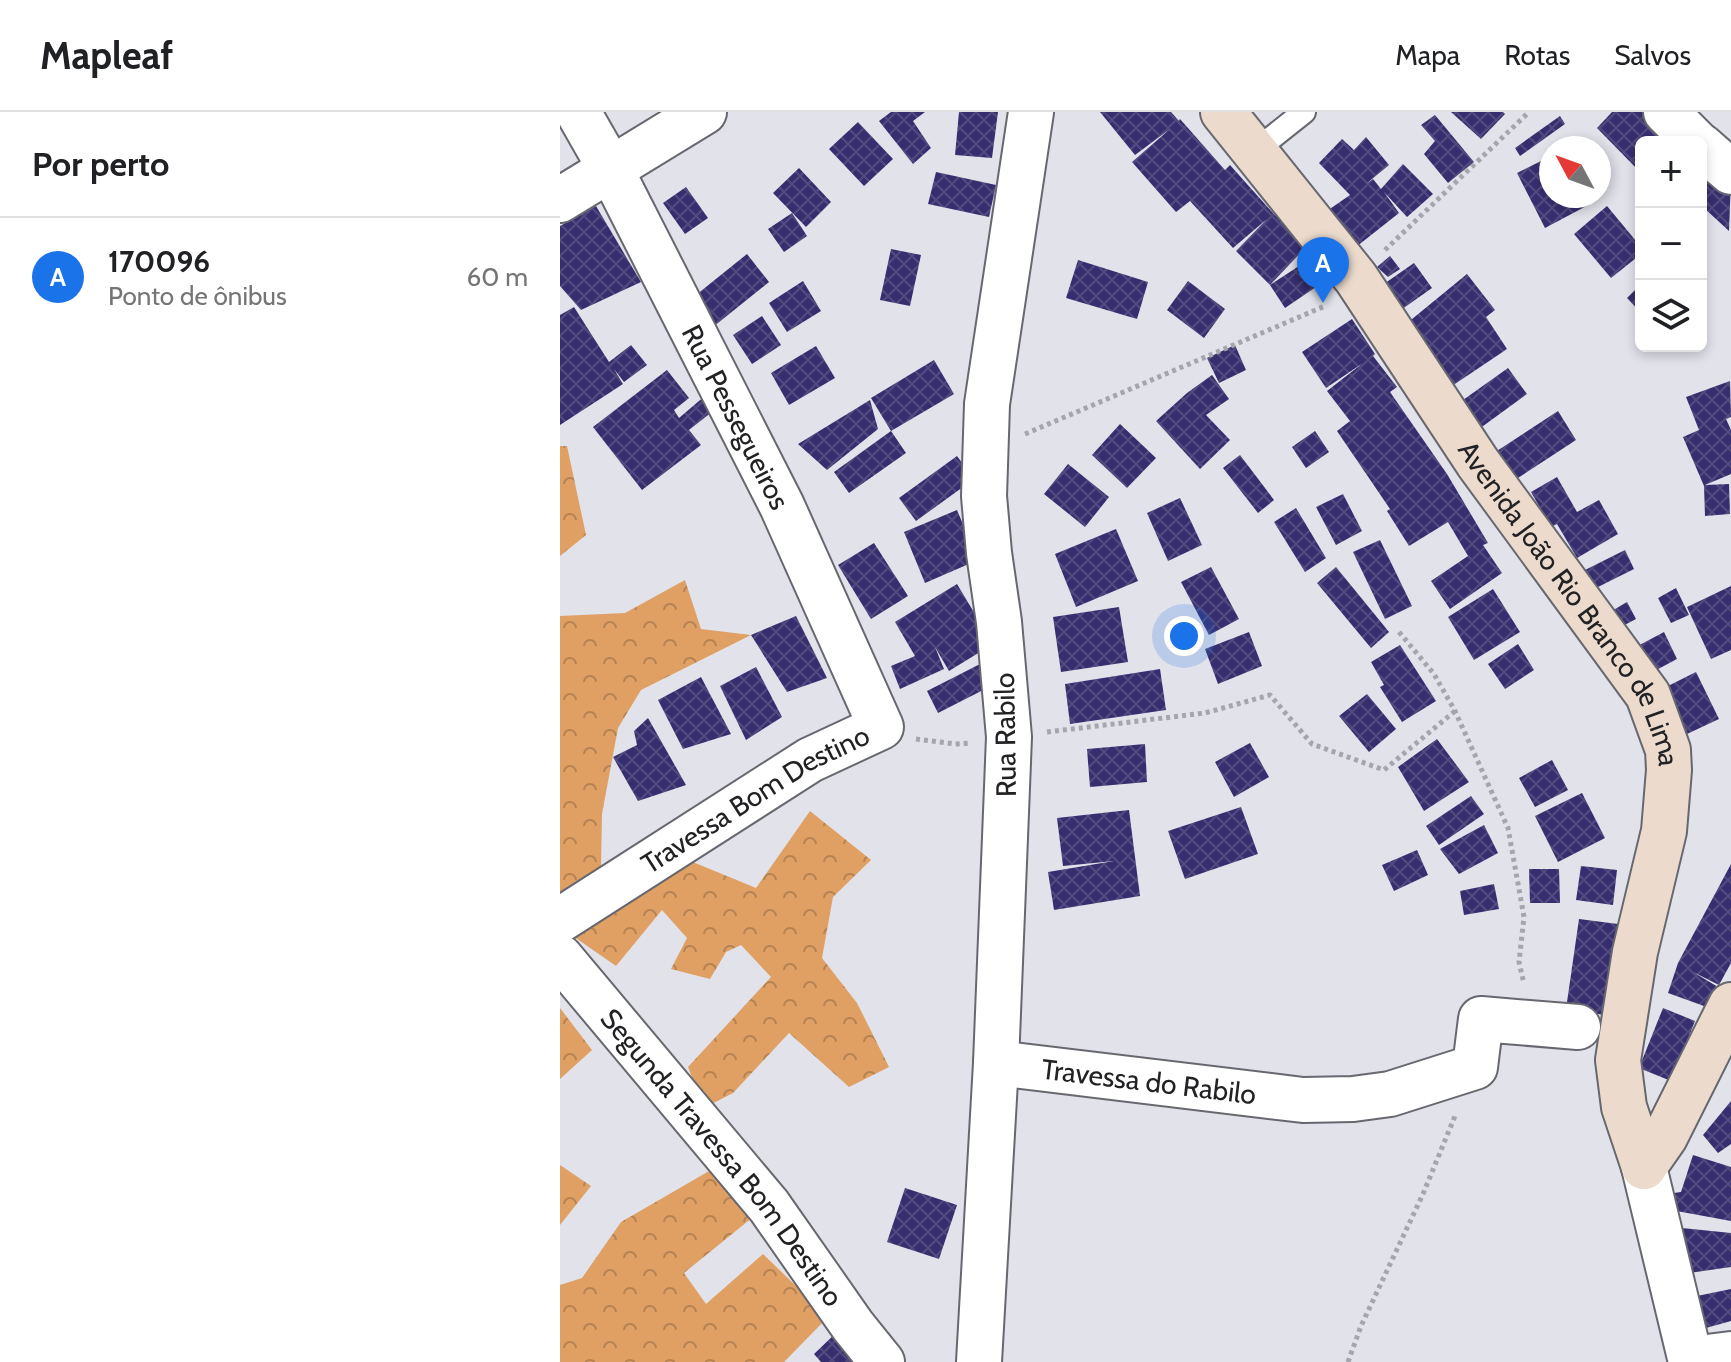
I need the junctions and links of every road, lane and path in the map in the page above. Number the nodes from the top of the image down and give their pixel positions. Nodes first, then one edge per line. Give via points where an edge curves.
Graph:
1 (578, 112) edge
2 (704, 112) edge
3 (1031, 112) edge
4 (1223, 112) edge
5 (1304, 112) edge
6 (1529, 112) edge
7 (1666, 112) edge
8 (1690, 136) edge
9 (1255, 151) junction
10 (1707, 151) edge
11 (610, 168) junction
12 (1731, 172) edge
13 (560, 200) edge
14 (1360, 284) junction
15 (984, 452) junction
16 (1399, 632) dead end
17 (1455, 711) junction
18 (881, 727) junction
19 (1009, 737) junction
20 (560, 920) edge
21 (560, 957) edge
22 (1731, 1005) edge
23 (1534, 1024) junction
24 (1578, 1027) dead end
25 (996, 1063) junction
26 (1475, 1067) junction
27 (1644, 1167) junction
28 (1704, 1358) edge
29 (882, 1362) edge
30 (979, 1362) edge
31 (1348, 1362) edge

1 - 11 street, Rua Pessegueiros
2 - 11 street
3 - 15 street, Rua Rabilo
4 - 9 main road, Avenida João Rio Branco de Lima
5 - 9 lane
6 - 14 path
7 - 8 street
9 - 14 main road, Avenida João Rio Branco de Lima
10 - 12 street
11 - 13 street
11 - 18 street, Rua Pessegueiros via 782,506
14 - 15 path
14 - 27 main road, Avenida João Rio Branco de Lima via 1478,463 1635,674 1661,727 1669,770 1664,831 1635,952 1618,1060 1624,1107
15 - 19 street, Rua Rabilo
16 - 17 path via 1434,674
17 - 19 path, Travessa Bom Destino via 1384,770 1312,744 1270,695 1205,713
17 - 23 path via 1508,828 1524,917 1519,962
18 - 19 path, Travessa Bom Destino via 924,742
18 - 20 street, Travessa Bom Destino via 810,760
19 - 25 street, Rua Rabilo
21 - 29 street, Segunda Travessa Bom Destino via 769,1206
22 - 27 main road via 1665,1137
23 - 24 street
23 - 26 street via 1481,1019
25 - 26 street, Travessa do Rabilo via 1303,1100 1390,1094
25 - 30 street, Rua Rabilo
26 - 31 path
27 - 28 street

